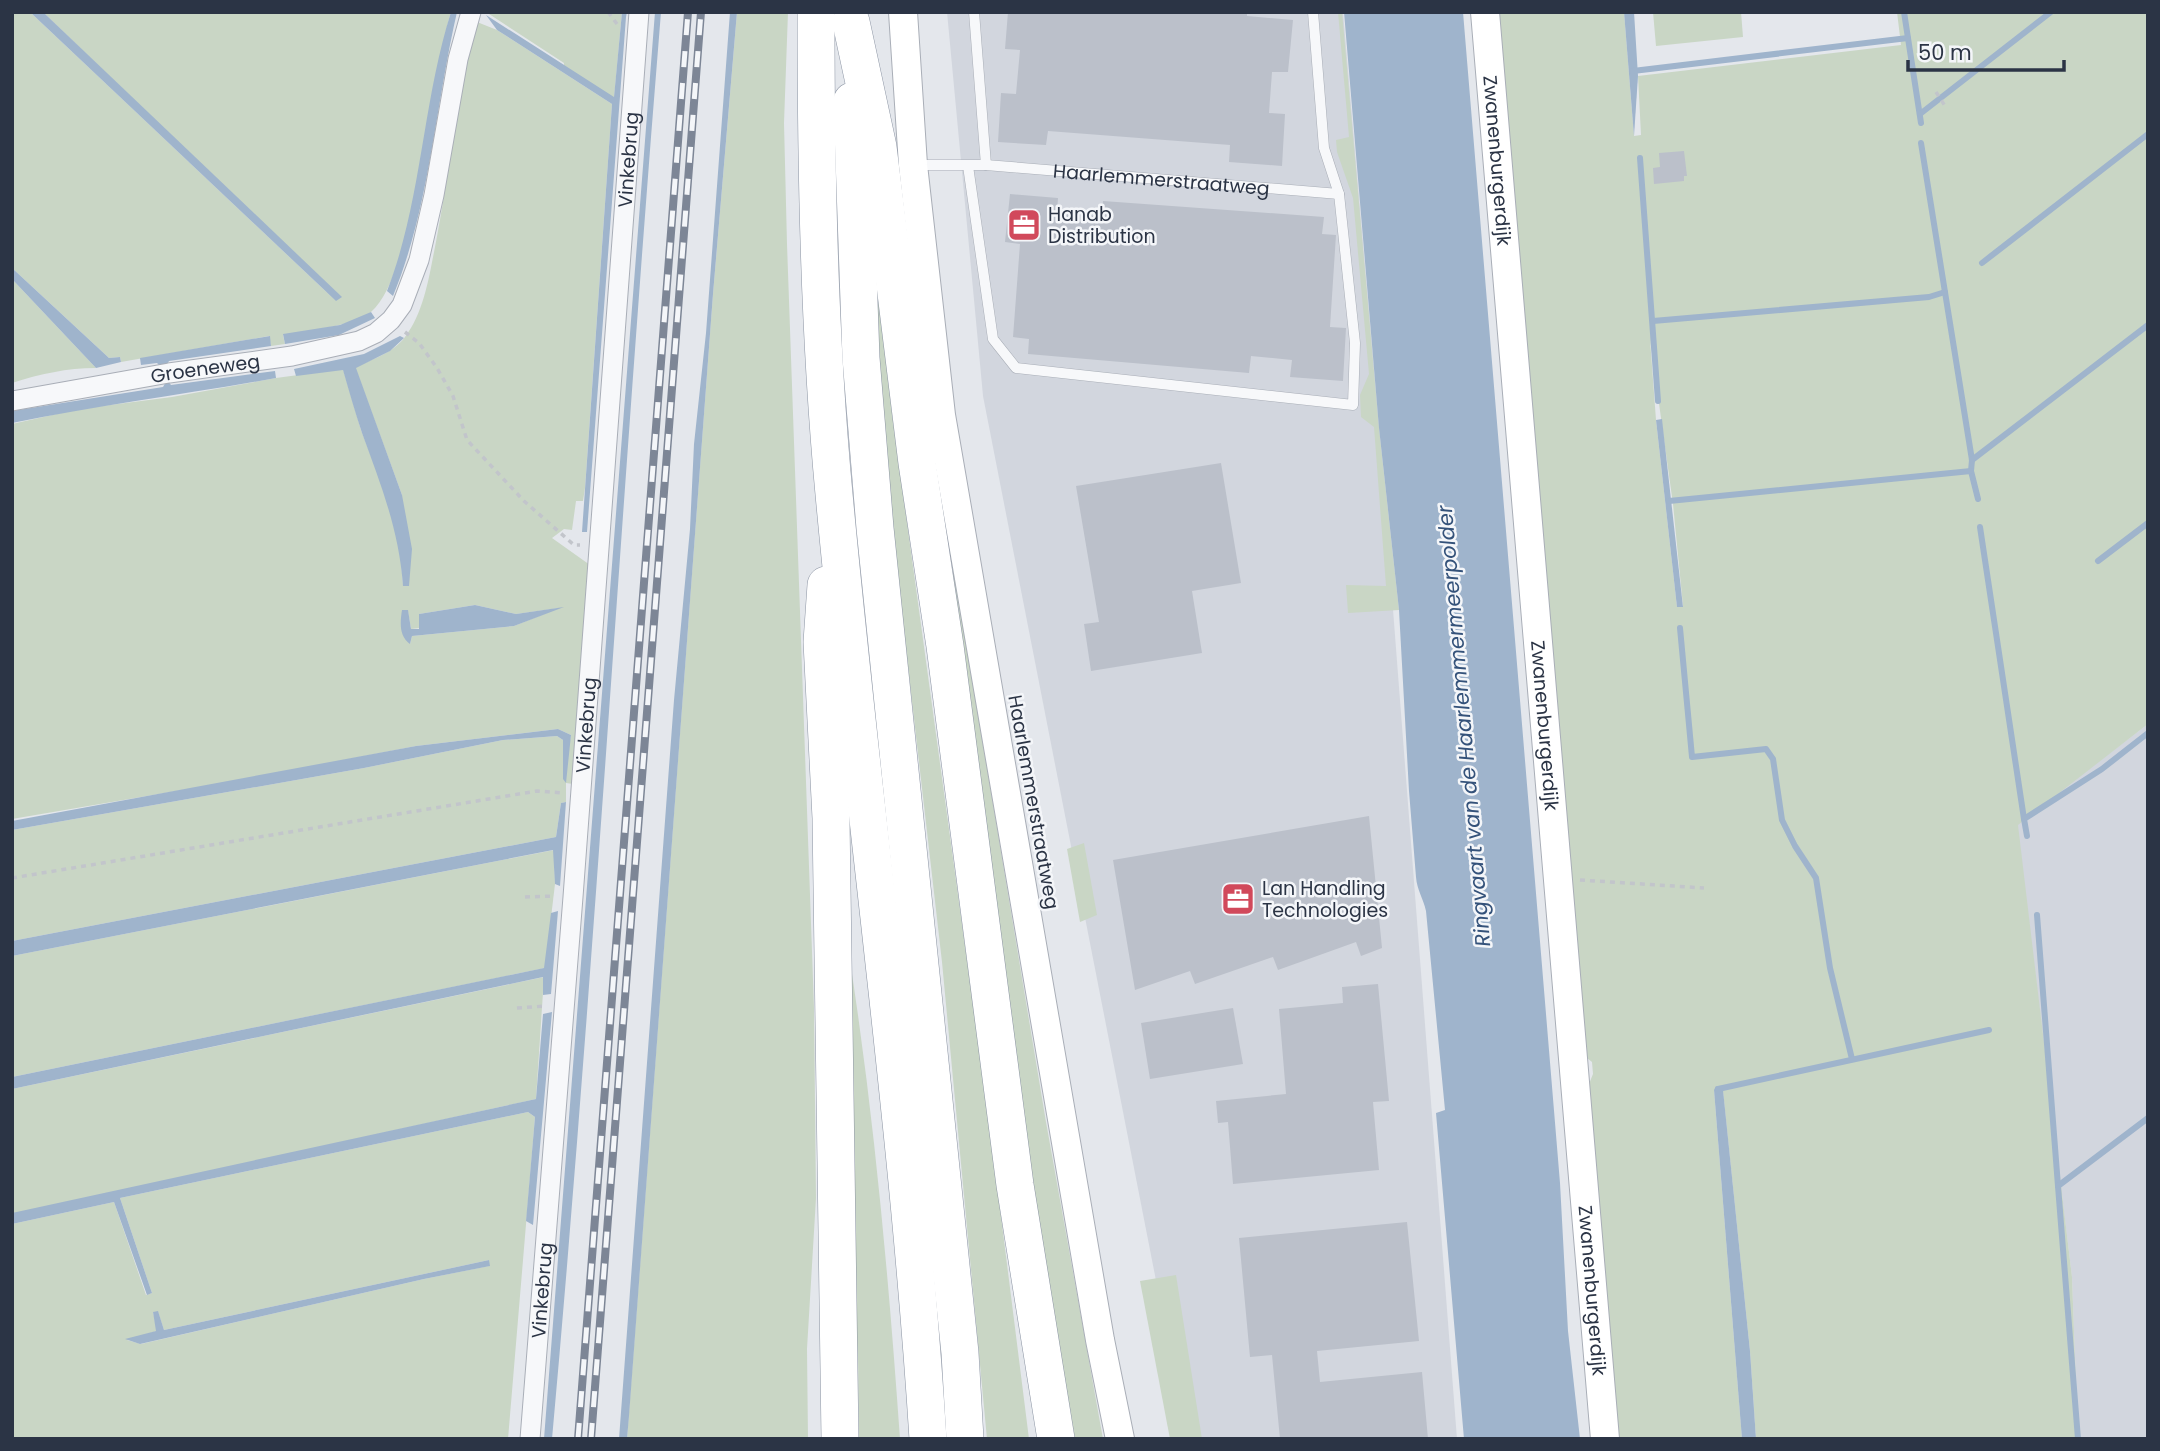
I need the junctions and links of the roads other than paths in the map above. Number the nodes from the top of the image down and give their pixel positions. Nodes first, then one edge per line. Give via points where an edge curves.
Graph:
1 (471, 12) edge
2 (639, 12) edge
3 (816, 12) edge
4 (903, 12) edge
5 (974, 12) edge
6 (1313, 12) edge
7 (1485, 12) edge
8 (851, 17) edge
9 (986, 164) junction
10 (913, 165) junction
11 (968, 166) junction
12 (1339, 194) junction
13 (12, 401) edge
14 (834, 490) junction
15 (530, 1439) edge
16 (840, 1439) edge
17 (928, 1439) edge
18 (965, 1439) edge
19 (1056, 1439) edge
20 (1120, 1439) edge
21 (1605, 1439) edge

1 - 13 street, Groeneweg via 423,246 402,305 376,333 292,356
2 - 15 street, Vinkebrug
3 - 14 highway via 822,307
4 - 10 main road, Haarlemmerstraatweg
5 - 9 lane
6 - 12 lane via 1324,148
7 - 21 main road, Zwanenburgerdijk
8 - 18 highway via 864,397
8 - 19 highway via 878,147 1013,1172
9 - 11 lane, Haarlemmerstraatweg
9 - 12 lane, Haarlemmerstraatweg
10 - 11 lane, Haarlemmerstraatweg
10 - 20 main road, Haarlemmerstraatweg via 941,415
11 - 12 lane via 993,339 1016,368 1353,405 1355,342
14 - 16 highway via 822,642 831,818
14 - 17 highway via 909,1207

